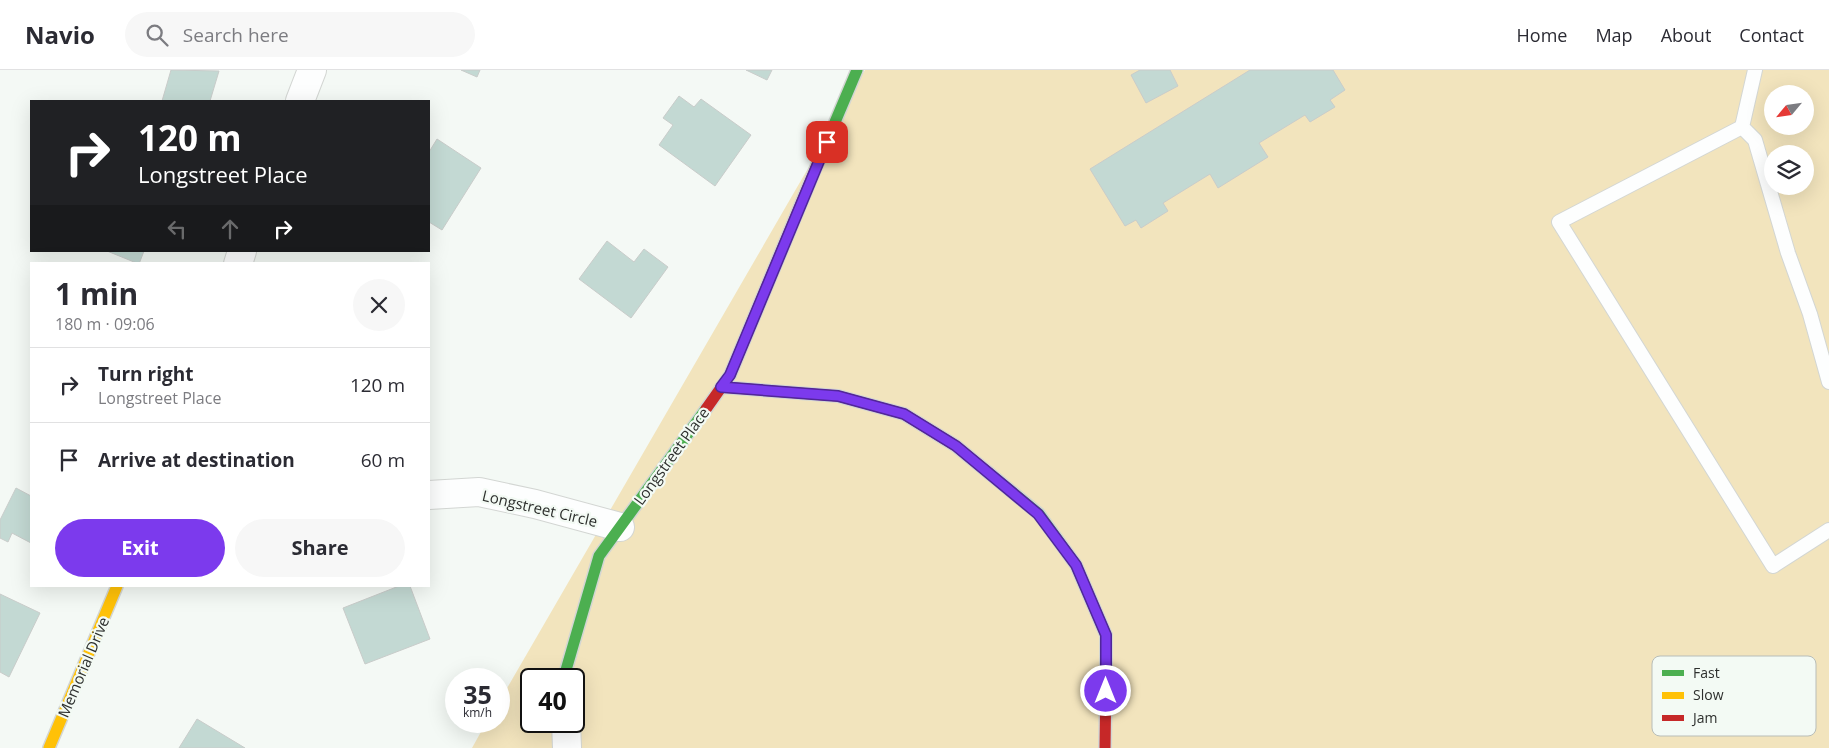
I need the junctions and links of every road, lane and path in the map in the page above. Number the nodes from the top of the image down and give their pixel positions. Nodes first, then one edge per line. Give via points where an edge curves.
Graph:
1 (312, 70) edge
2 (857, 70) edge
3 (1755, 70) edge
4 (300, 100) edge
5 (1742, 127) junction
6 (1829, 382) edge
7 (721, 387) junction
8 (430, 495) edge
9 (620, 527) junction
10 (1829, 530) edge
11 (117, 587) edge
12 (567, 668) edge
13 (566, 733) edge
14 (49, 748) edge
15 (567, 748) edge
16 (1105, 748) edge

1 - 4 street
2 - 7 street, Longstreet Place via 730,375
3 - 5 lane
5 - 6 lane via 1755,140
5 - 10 lane via 1559,222 1773,566
7 - 9 street, Longstreet Place
7 - 16 street via 838,396 904,414 956,446 1038,514 1076,565 1106,635
8 - 9 street, Longstreet Circle via 480,492
9 - 12 street, Longstreet Place via 599,556
11 - 14 street, Memorial Drive
13 - 15 street

